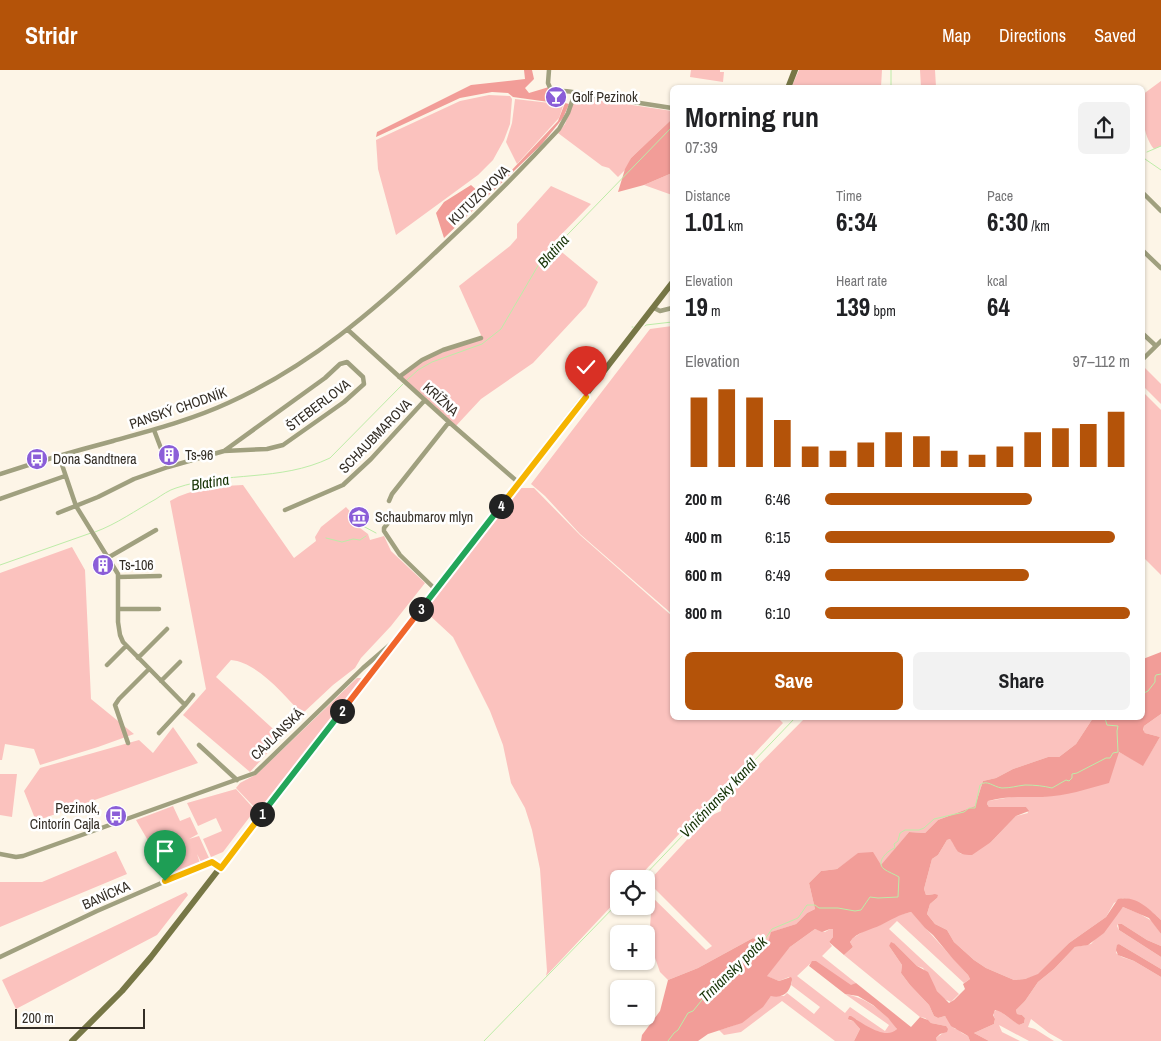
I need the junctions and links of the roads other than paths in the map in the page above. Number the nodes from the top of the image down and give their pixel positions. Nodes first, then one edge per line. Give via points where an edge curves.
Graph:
1 (549, 70) edge
2 (795, 70) edge
3 (789, 85) edge
4 (575, 93) junction
5 (670, 108) edge
6 (1145, 195) edge
7 (1161, 211) edge
8 (1145, 253) edge
9 (1161, 268) edge
10 (670, 286) edge
11 (654, 308) junction
12 (670, 308) edge
13 (348, 330) junction
14 (1145, 336) edge
15 (481, 338) dead end
16 (1161, 340) edge
17 (1156, 346) junction
18 (1145, 357) edge
19 (400, 377) junction
20 (425, 400) junction
21 (450, 422) junction
22 (154, 430) junction
23 (240, 438) junction
24 (241, 450) junction
25 (224, 451) junction
26 (59, 456) junction
27 (168, 467) junction
28 (0, 474) edge
29 (65, 476) junction
30 (519, 483) junction
31 (0, 499) edge
32 (389, 501) dead end
33 (76, 506) junction
34 (285, 510) dead end
35 (58, 513) dead end
36 (392, 518) dead end
37 (156, 530) dead end
38 (106, 559) junction
39 (160, 576) dead end
40 (118, 577) junction
41 (436, 590) junction
42 (119, 609) junction
43 (159, 609) dead end
44 (167, 629) dead end
45 (398, 637) junction
46 (126, 646) junction
47 (138, 658) junction
48 (180, 662) dead end
49 (107, 665) dead end
50 (363, 668) junction
51 (149, 669) junction
52 (370, 674) junction
53 (161, 681) junction
54 (193, 695) dead end
55 (185, 705) junction
56 (159, 733) dead end
57 (128, 743) dead end
58 (199, 746) dead end
59 (237, 780) junction
60 (0, 854) edge
61 (221, 868) junction
62 (0, 957) edge
63 (72, 1041) edge

1 - 4 street via 551,90
2 - 3 main road
4 - 5 street
4 - 13 street, KUTUZOVOVA via 559,130 529,162 426,262
6 - 7 street
8 - 9 street
10 - 11 main road
11 - 12 street via 660,311
11 - 30 main road
13 - 19 street, KRÍŽNA
13 - 22 street, PANSKÝ CHODNÍK via 258,389 227,404
14 - 17 street
15 - 19 street via 422,360
16 - 17 street
17 - 18 street
19 - 20 street, KRÍŽNA
20 - 21 street, KRÍŽNA
20 - 34 street, SCHAUBMAROVA via 343,485
21 - 30 street, KRÍŽNA
21 - 32 street
22 - 26 street, PANSKÝ CHODNÍK
22 - 27 street
23 - 24 street
23 - 24 street, ŠTEBERLOVA via 340,364 347,362 363,377 364,384 344,402 288,442 275,448
23 - 25 street, ŠTEBERLOVA
24 - 25 street, ŠTEBERLOVA
25 - 27 street, ŠTEBERLOVA
26 - 28 street, PANSKÝ CHODNÍK
26 - 29 street
27 - 33 street, ŠTEBERLOVA
29 - 31 street
29 - 33 street
30 - 41 main road
33 - 35 street, ŠTEBERLOVA
33 - 38 street
36 - 41 street via 384,531 400,555
37 - 38 street
38 - 40 street
39 - 40 street
40 - 42 street
41 - 45 main road
42 - 43 street
42 - 46 street via 119,628
44 - 47 street
45 - 50 street, CAJLANSKÁ
45 - 52 main road
46 - 47 street
46 - 49 street
47 - 51 street
48 - 53 street
50 - 52 street
50 - 59 street, CAJLANSKÁ via 255,773
51 - 53 street
51 - 57 street via 115,705
52 - 61 main road
53 - 55 street
54 - 55 street
55 - 56 street
58 - 59 street
59 - 60 street, CAJLANSKÁ via 23,856
61 - 62 street, BANÍCKA via 212,862
61 - 63 main road via 137,974

